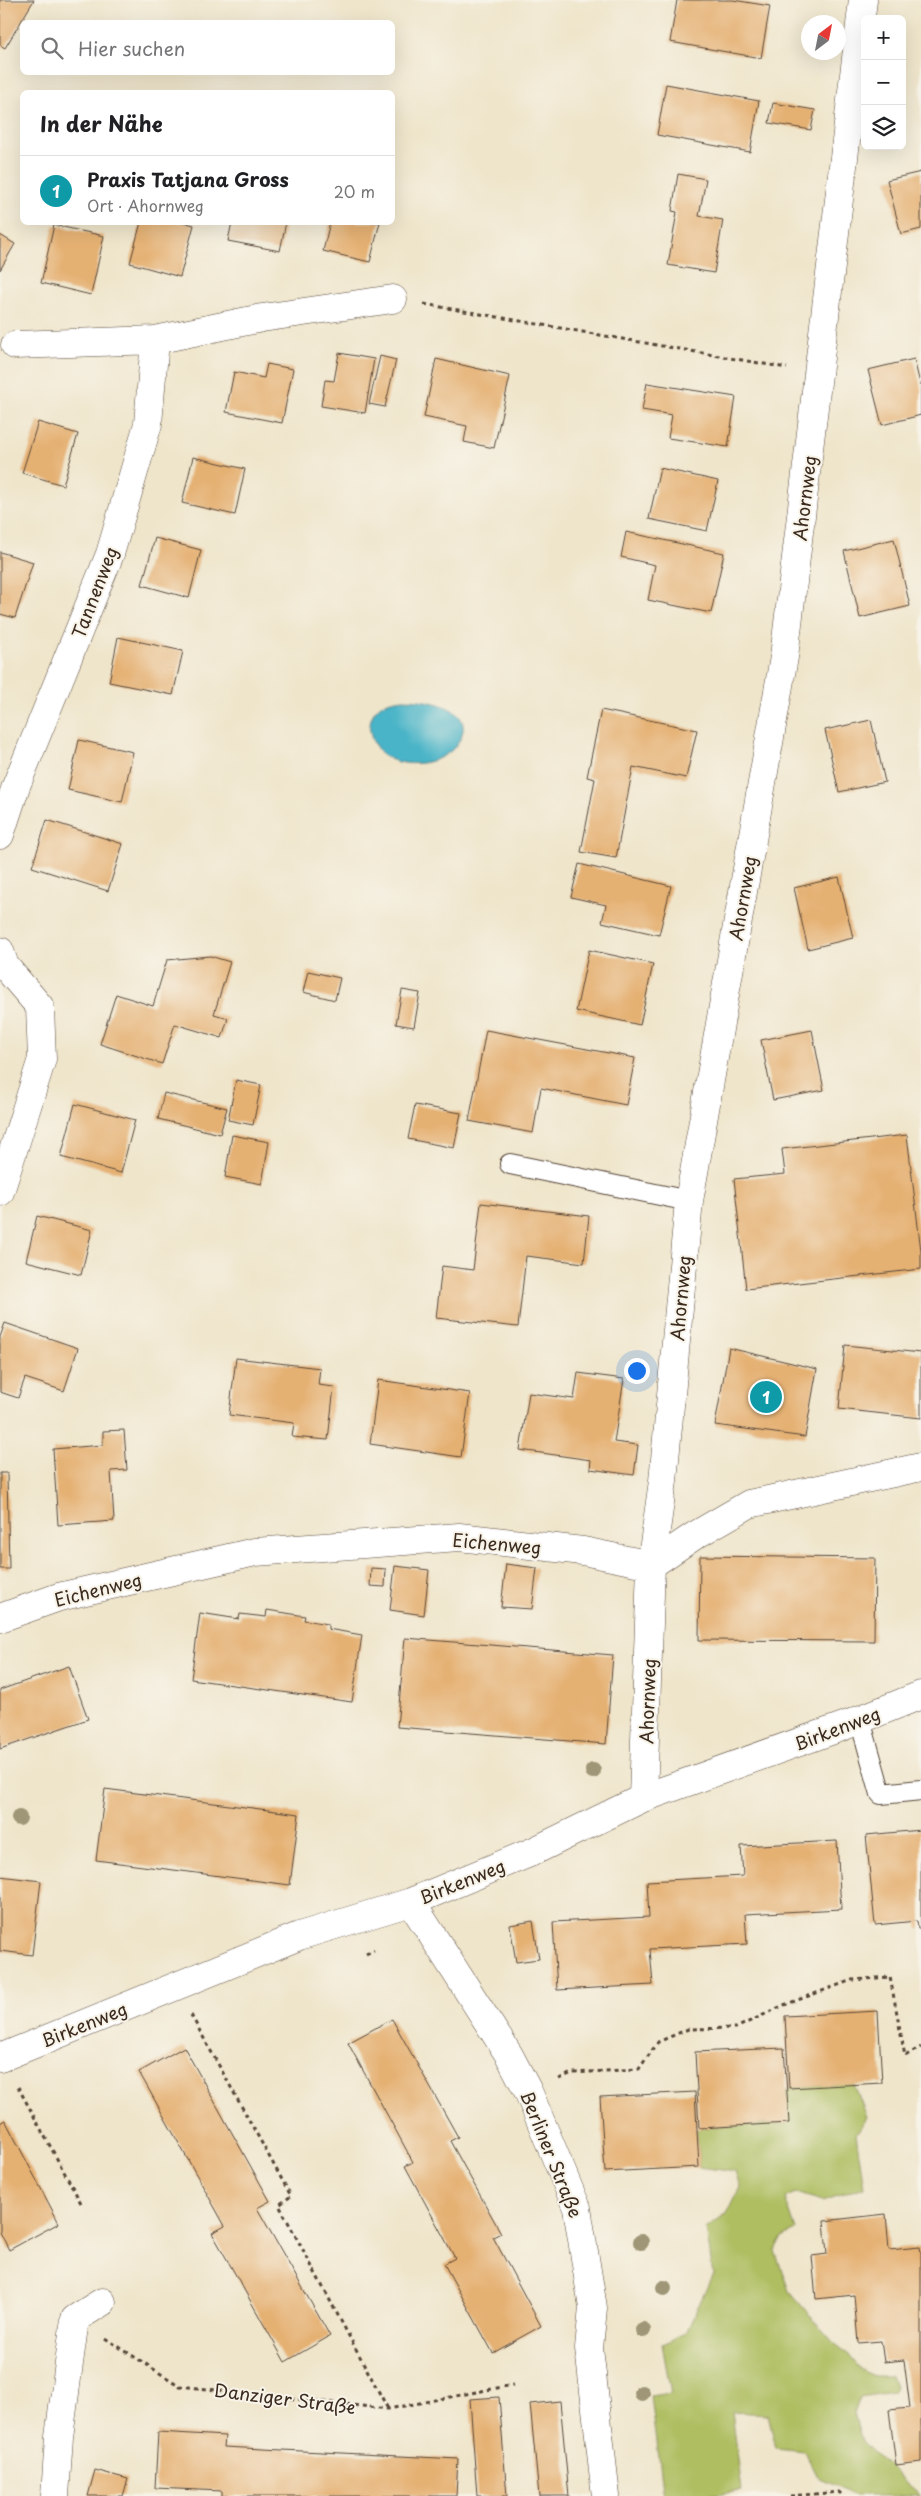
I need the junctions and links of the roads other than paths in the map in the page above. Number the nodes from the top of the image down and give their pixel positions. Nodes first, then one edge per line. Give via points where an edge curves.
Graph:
1 (863, 0) edge
2 (394, 299) road end
3 (155, 340) junction
4 (15, 345) dead end
5 (0, 835) edge
6 (0, 951) edge
7 (510, 1164) dead end
8 (0, 1192) edge
9 (689, 1201) junction
10 (921, 1466) edge
11 (651, 1565) junction
12 (0, 1618) edge
13 (921, 1695) edge
14 (860, 1720) junction
15 (921, 1790) edge
16 (644, 1798) junction
17 (411, 1902) junction
18 (1, 2057) edge
19 (102, 2302) dead end
20 (55, 2496) edge
21 (606, 2496) edge

1 - 9 street, Ahornweg via 784,657
2 - 3 street via 262,318
3 - 4 street
3 - 5 street, Tannenweg via 148,424 110,554 16,786
6 - 8 street via 6,966 40,1007 42,1059
7 - 9 lane
9 - 11 street, Ahornweg via 663,1481
10 - 11 street via 749,1504
11 - 12 street, Eichenweg via 583,1551 459,1537 255,1552 59,1597
11 - 16 street, Ahornweg
13 - 14 street, Birkenweg
14 - 15 lane via 881,1794
14 - 16 street, Birkenweg
16 - 17 street, Birkenweg via 532,1852
17 - 18 street, Birkenweg via 299,1936
17 - 21 street, Berliner Straße via 509,2055 577,2208 593,2308 589,2348
19 - 20 street via 75,2319 58,2437

